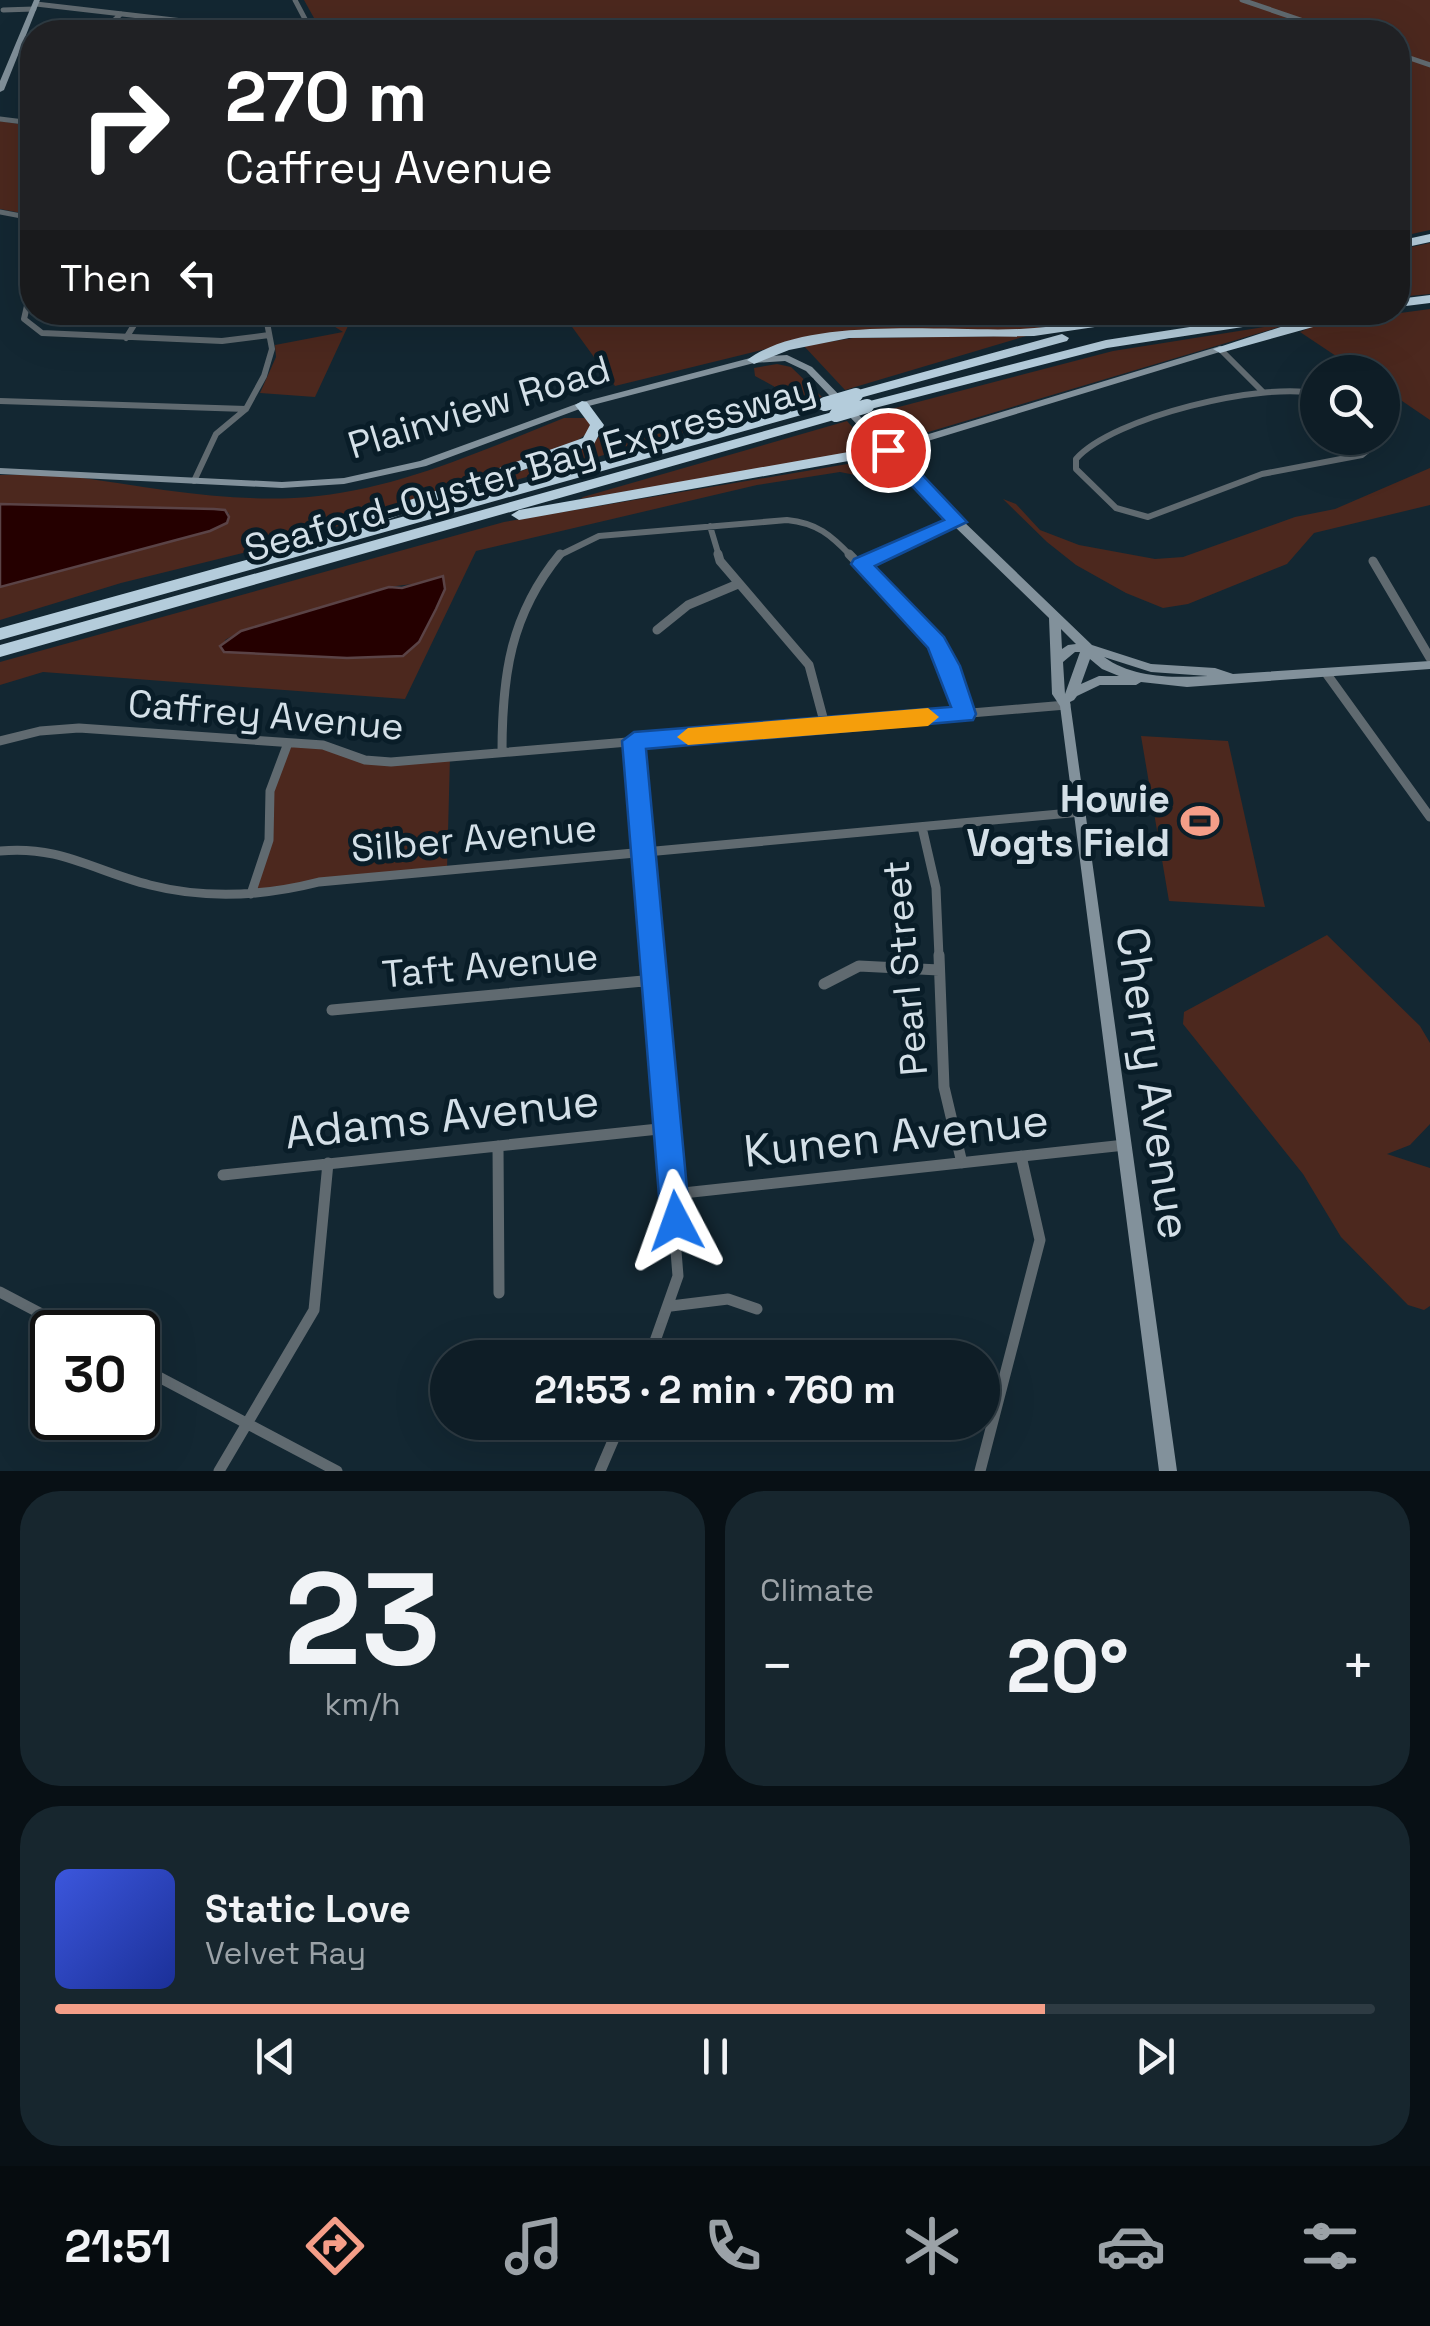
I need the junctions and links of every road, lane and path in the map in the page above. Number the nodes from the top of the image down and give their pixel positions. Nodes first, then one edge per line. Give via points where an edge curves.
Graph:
1 (1242, 0) edge
2 (36, 4) edge
3 (3, 10) dead end
4 (122, 14) junction
5 (115, 20) edge
6 (175, 20) edge
7 (1301, 20) edge
8 (20, 42) edge
9 (0, 90) edge
10 (30, 325) edge
11 (134, 325) edge
12 (267, 325) edge
13 (1082, 325) edge
14 (1111, 325) edge
15 (1230, 325) edge
16 (1300, 325) edge
17 (269, 335) junction
18 (126, 338) junction
19 (802, 343) junction
20 (1220, 349) junction
21 (792, 359) junction
22 (754, 360) junction
23 (1300, 390) edge
24 (1262, 392) junction
25 (0, 401) edge
26 (861, 401) junction
27 (582, 404) junction
28 (246, 410) junction
29 (831, 410) junction
30 (888, 450) junction
31 (1362, 455) edge
32 (0, 471) edge
33 (194, 481) junction
34 (957, 522) junction
35 (710, 526) junction
36 (377, 545) junction
37 (1374, 561) dead end
38 (861, 564) junction
39 (219, 574) junction
40 (738, 584) junction
41 (1055, 616) junction
42 (658, 630) dead end
43 (0, 634) edge
44 (1088, 648) junction
45 (0, 651) edge
46 (1058, 659) junction
47 (1430, 661) edge
48 (1326, 673) junction
49 (1228, 677) junction
50 (1150, 679) junction
51 (1069, 699) junction
52 (965, 714) junction
53 (824, 725) junction
54 (0, 741) edge
55 (634, 741) junction
56 (288, 743) junction
57 (502, 752) junction
58 (1081, 812) junction
59 (1430, 817) edge
60 (922, 827) junction
61 (0, 851) edge
62 (643, 852) junction
63 (251, 894) junction
64 (939, 970) junction
65 (654, 980) junction
66 (824, 984) dead end
67 (332, 1010) dead end
68 (668, 1128) junction
69 (1124, 1145) junction
70 (498, 1146) junction
71 (1021, 1156) junction
72 (328, 1163) junction
73 (962, 1163) junction
74 (223, 1175) dead end
75 (674, 1194) junction
76 (0, 1292) edge
77 (499, 1293) dead end
78 (670, 1306) junction
79 (757, 1309) dead end
80 (34, 1310) edge
81 (656, 1340) edge
82 (160, 1378) edge
83 (247, 1424) junction
84 (613, 1440) edge
85 (218, 1471) edge
86 (337, 1471) edge
87 (600, 1471) edge
88 (980, 1471) edge
89 (1168, 1471) edge

1 - 7 street
2 - 3 street
2 - 4 street
4 - 5 street
4 - 6 street
8 - 9 main road
10 - 18 street via 48,334
11 - 18 street
12 - 17 street
13 - 19 highway via 1042,332 860,334
14 - 26 highway, Seaford-Oyster Bay Expressway
15 - 26 highway, Seaford-Oyster Bay Expressway via 1106,344
16 - 20 highway
17 - 18 street via 222,341
17 - 28 street via 269,364
19 - 21 highway
19 - 22 highway
20 - 24 street
20 - 30 main road
21 - 22 main road, Plainview Road
21 - 30 main road via 810,369
22 - 27 main road, Plainview Road
23 - 24 street
24 - 31 street via 1143,422 1083,451 1076,469 1114,507 1148,518 1262,474
25 - 28 street
26 - 29 highway, Seaford-Oyster Bay Expressway, bridge
27 - 33 main road, Plainview Road via 388,474 314,485
27 - 39 highway via 598,429 584,444
28 - 33 street via 216,434
29 - 36 highway, Seaford-Oyster Bay Expressway
29 - 39 highway, Seaford-Oyster Bay Expressway
30 - 34 main road
30 - 36 highway
32 - 33 main road, Plainview Road
34 - 38 street
34 - 41 main road
35 - 38 street via 806,522 828,532
35 - 40 street via 720,561
35 - 57 street via 600,536 550,562 508,660
36 - 45 highway, Seaford-Oyster Bay Expressway
37 - 47 street
38 - 52 street via 936,643
39 - 43 highway, Seaford-Oyster Bay Expressway
40 - 42 street via 688,605
40 - 53 street via 809,665
41 - 44 main road
41 - 46 main road, Cherry Avenue
44 - 46 main road via 1072,648
44 - 49 main road via 1151,668
44 - 50 main road via 1095,660
44 - 51 main road, Cherry Avenue
46 - 51 main road, Cherry Avenue via 1058,694
47 - 48 main road
48 - 49 main road
48 - 59 street
49 - 50 main road
50 - 51 main road via 1099,681
51 - 52 street, Caffrey Avenue
51 - 58 main road, Cherry Avenue
52 - 53 street, Caffrey Avenue
53 - 55 street, Caffrey Avenue
54 - 56 street, Caffrey Avenue via 79,728
55 - 57 street, Caffrey Avenue
55 - 62 street
56 - 57 street, Caffrey Avenue via 323,745 374,762
56 - 63 street via 270,792 269,840
58 - 60 street, Silber Avenue
58 - 69 main road, Cherry Avenue
60 - 62 street, Silber Avenue
60 - 64 street, Pearl Street via 936,888
61 - 63 street, Silber Avenue via 51,850 151,885
62 - 63 street, Silber Avenue
62 - 65 street
64 - 66 street via 859,966
64 - 73 street, Pearl Street via 944,1087
65 - 67 street, Taft Avenue
65 - 68 street
68 - 70 street, Adams Avenue
68 - 75 street
69 - 71 street, Kunen Avenue
69 - 89 main road, Cherry Avenue
70 - 72 street, Adams Avenue
70 - 77 street
71 - 73 street, Kunen Avenue
71 - 88 street via 1040,1240
72 - 74 street, Adams Avenue
72 - 83 street via 318,1301
73 - 75 street, Kunen Avenue
75 - 78 street via 678,1276
76 - 80 street
78 - 79 street via 728,1299
78 - 81 street
82 - 83 street
83 - 85 street
83 - 86 street
84 - 87 street

